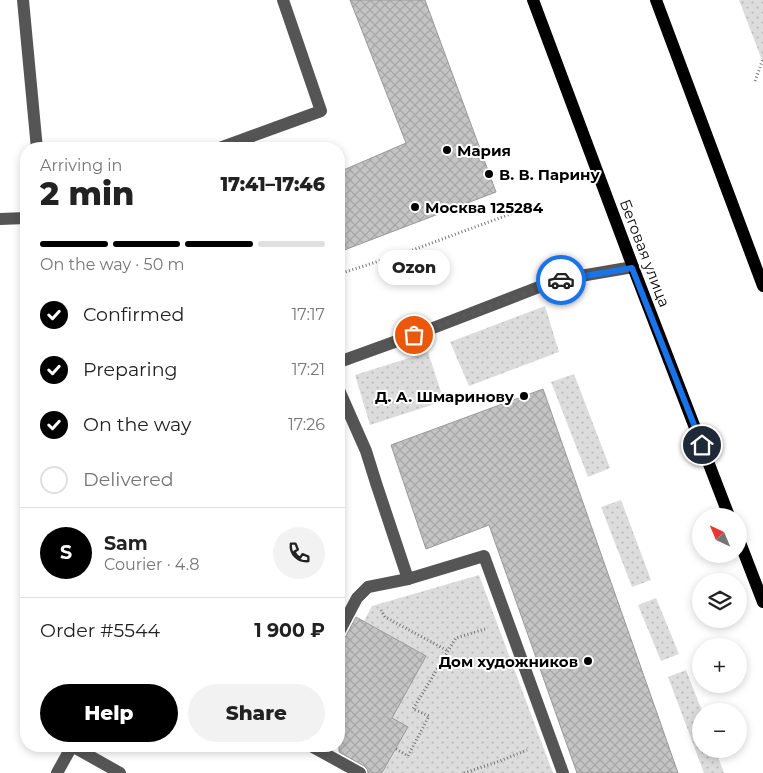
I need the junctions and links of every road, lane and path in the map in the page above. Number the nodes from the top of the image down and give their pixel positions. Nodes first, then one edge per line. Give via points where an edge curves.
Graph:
1 (23, 0) edge
2 (283, 0) edge
3 (533, 0) edge
4 (656, 0) edge
5 (763, 59) edge
6 (755, 81) dead end
7 (36, 142) edge
8 (236, 142) edge
9 (532, 206) dead end
10 (20, 218) edge
11 (0, 219) edge
12 (632, 268) junction
13 (345, 272) edge
14 (763, 286) edge
15 (345, 360) edge
16 (345, 404) edge
17 (726, 508) edge
18 (748, 562) edge
19 (408, 579) junction
20 (368, 587) junction
21 (763, 602) edge
22 (345, 621) edge
23 (508, 621) junction
24 (448, 651) junction
25 (551, 740) junction
26 (396, 749) dead end
27 (69, 752) edge
28 (83, 752) edge
29 (322, 752) edge
30 (57, 773) edge
31 (120, 773) edge
32 (360, 773) edge
33 (464, 773) edge
34 (563, 773) edge

1 - 7 street
2 - 8 street via 321,111
3 - 12 main road, Беговая улица
4 - 14 main road
5 - 6 path
9 - 13 path
10 - 11 street
12 - 15 street via 557,280
12 - 17 main road, Беговая улица
16 - 19 street via 366,451
18 - 21 main road
19 - 20 street
19 - 23 street via 484,556
20 - 22 street via 357,598
20 - 24 path via 385,617
23 - 24 path via 456,638
23 - 25 street
24 - 26 path via 413,709 429,716 408,756
25 - 33 path
25 - 34 street
27 - 30 street
28 - 31 street
29 - 32 street

